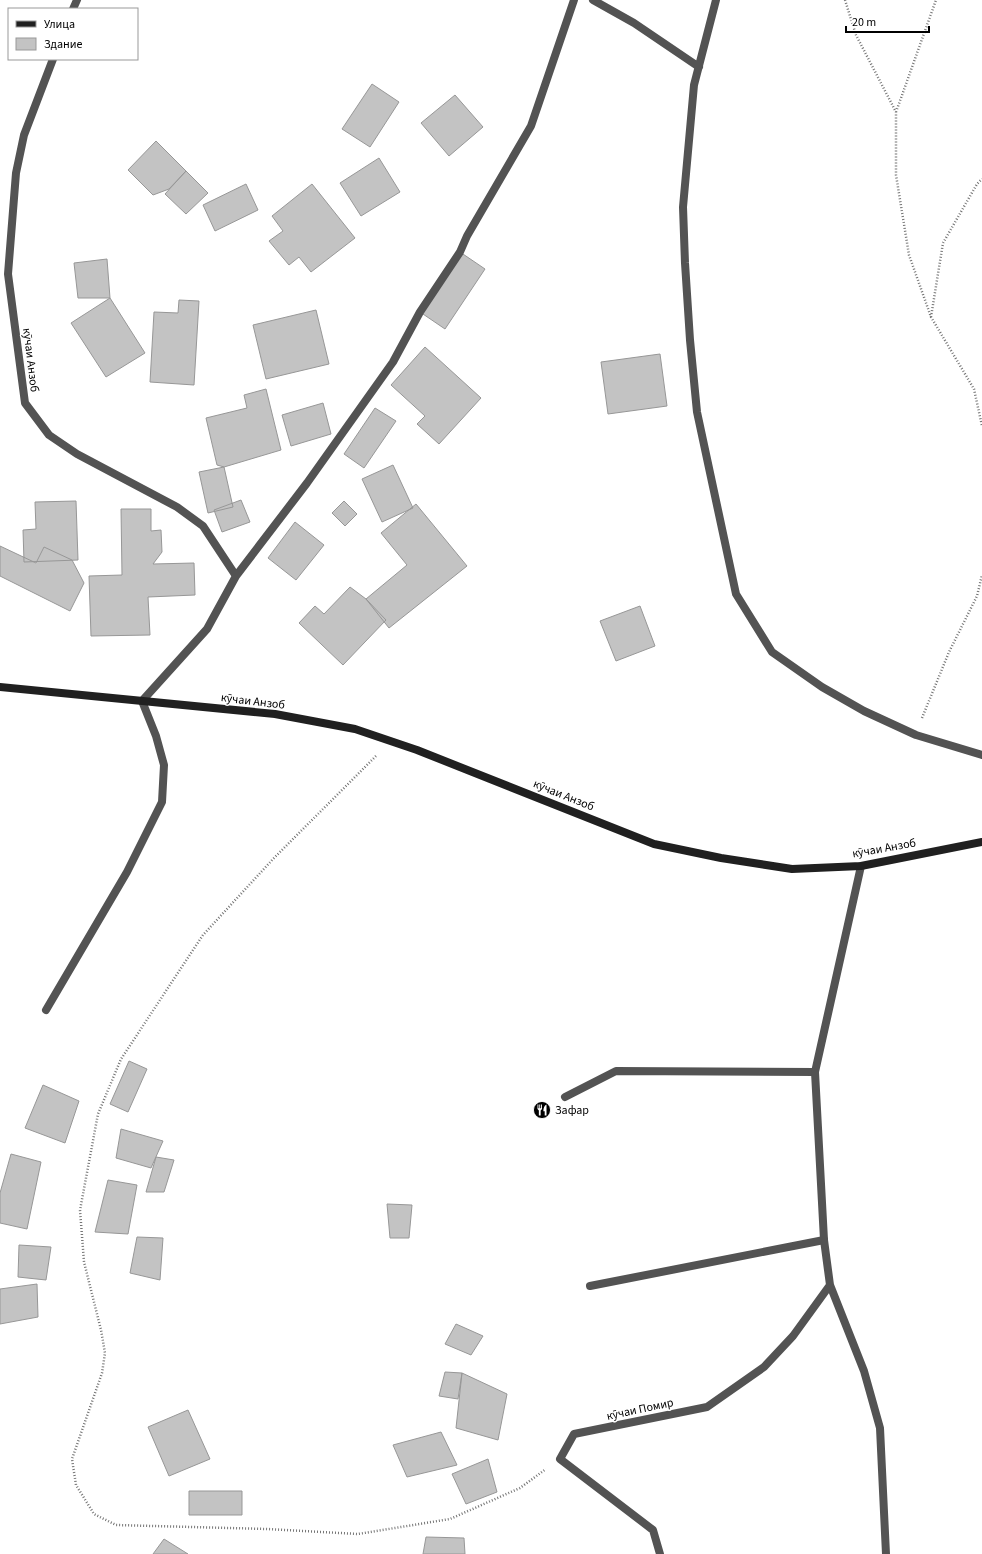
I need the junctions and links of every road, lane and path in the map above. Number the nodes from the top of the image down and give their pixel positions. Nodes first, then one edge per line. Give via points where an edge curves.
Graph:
1 (574, 0) edge
2 (593, 0) edge
3 (716, 0) edge
4 (845, 0) edge
5 (936, 0) edge
6 (53, 60) edge
7 (699, 67) junction
8 (896, 112) junction
9 (982, 179) edge
10 (931, 317) junction
11 (982, 426) edge
12 (982, 575) edge
13 (236, 576) junction
14 (0, 687) edge
15 (142, 701) junction
16 (916, 735) junction
17 (390, 741) junction
18 (982, 755) edge
19 (982, 842) edge
20 (861, 866) junction
21 (46, 1010) dead end
22 (815, 1072) junction
23 (566, 1097) dead end
24 (824, 1240) junction
25 (830, 1285) junction
26 (590, 1286) dead end
27 (560, 1459) junction
28 (660, 1554) edge
29 (886, 1554) edge

1 - 13 street via 531,126 460,252 420,312 393,362 307,484
2 - 7 street
3 - 7 street
4 - 8 path via 856,35
5 - 8 path
6 - 13 street, кӯчаи Анзоб via 24,135 16,173 8,274 25,403 49,435 77,454 177,507 203,526
7 - 16 street via 694,84 683,207 690,340 697,412 736,594 772,652 822,687 864,711
8 - 10 path via 896,175 909,255
9 - 10 path via 943,243
10 - 11 path via 974,389
12 - 16 path via 977,596 949,652
13 - 15 street via 207,629
14 - 15 street, кӯчаи Анзоб
15 - 17 street, кӯчаи Анзоб via 275,714 355,729
15 - 21 street via 156,736 164,766 162,802 127,872
16 - 18 street
17 - 20 street, кӯчаи Анзоб via 654,844 792,869
17 - 27 path via 274,858 203,935 121,1059 98,1114 80,1210 84,1262 105,1353 102,1374 72,1459 76,1485 94,1514 116,1525 358,1534 450,1519 520,1488
19 - 20 street, кӯчаи Анзоб
20 - 22 street
22 - 23 street via 616,1071
22 - 24 street
24 - 25 street
24 - 26 street
25 - 27 street, кӯчаи Помир via 793,1336 764,1366 707,1407 574,1434
25 - 29 street via 864,1371 880,1428
27 - 28 street via 653,1530

